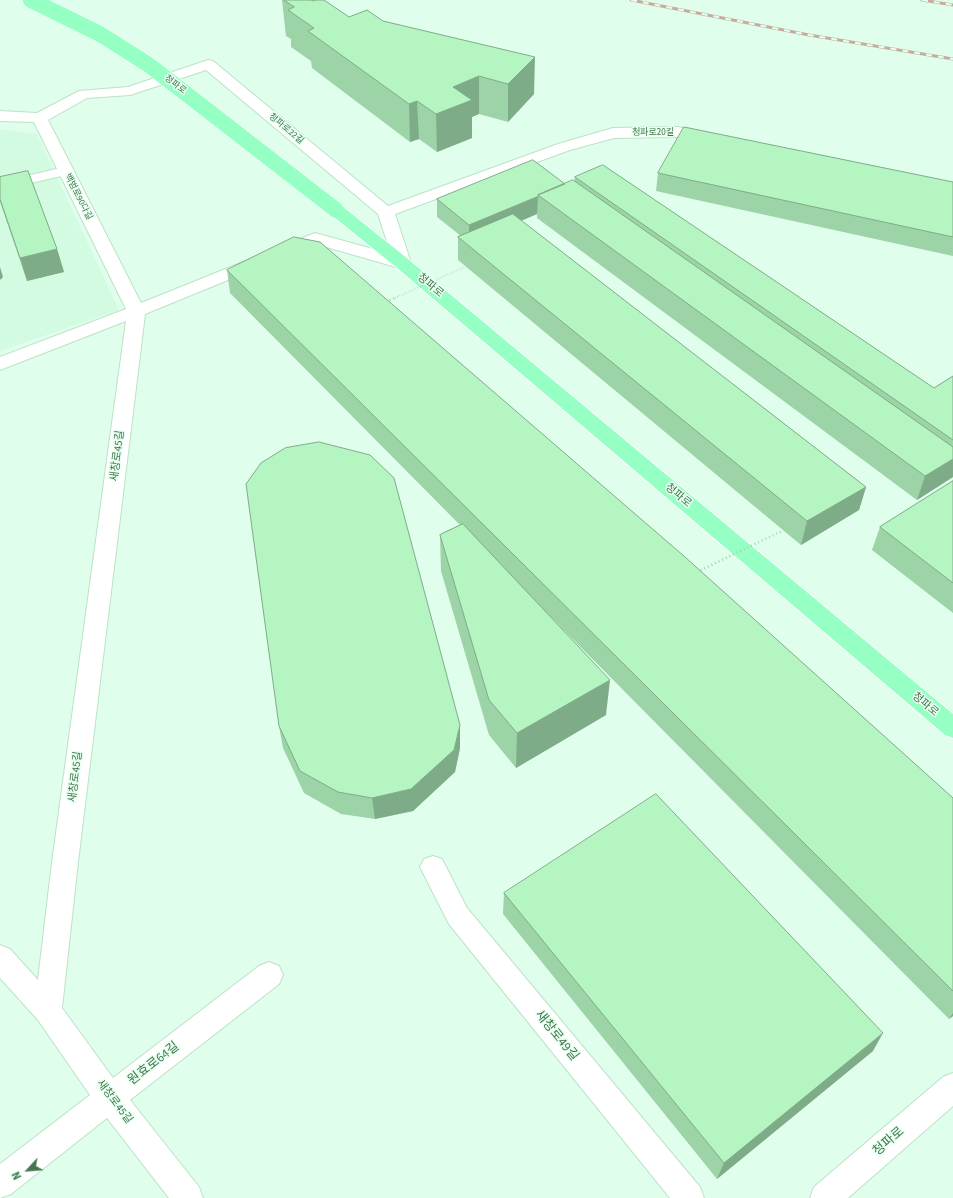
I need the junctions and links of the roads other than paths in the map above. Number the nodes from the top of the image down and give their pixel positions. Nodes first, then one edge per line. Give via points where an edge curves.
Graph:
1 (31, 0) edge
2 (0, 116) edge
3 (40, 118) junction
4 (724, 142) edge
5 (65, 171) junction
6 (0, 186) edge
7 (386, 212) junction
8 (402, 263) junction
9 (136, 311) junction
10 (0, 364) edge
11 (953, 728) edge
12 (433, 867) dead end
13 (0, 958) edge
14 (269, 975) dead end
15 (48, 1011) junction
16 (953, 1086) edge
17 (110, 1098) junction
18 (0, 1183) edge
19 (188, 1198) edge
20 (689, 1198) edge
21 (825, 1198) edge

1 - 8 main road, 청파로, bridge via 100,34 149,65
2 - 3 street
3 - 5 street, 백범로90다길
3 - 7 street, 청파로22길 via 84,94 130,91 208,64
4 - 7 street, 청파로20길 via 678,132 613,133 564,147
5 - 6 lane
5 - 9 street, 백범로90다길
7 - 8 street
8 - 9 street, 청파로 via 315,238
8 - 11 main road, 청파로
9 - 10 street, 청파로
9 - 15 street, 새창로45길
12 - 20 street, 새창로49길 via 458,916
13 - 15 street
14 - 17 street, 원효로64길
15 - 17 street, 새창로45길
16 - 21 street, 청파로
17 - 18 street, 원효로64길
17 - 19 street, 새창로45길

